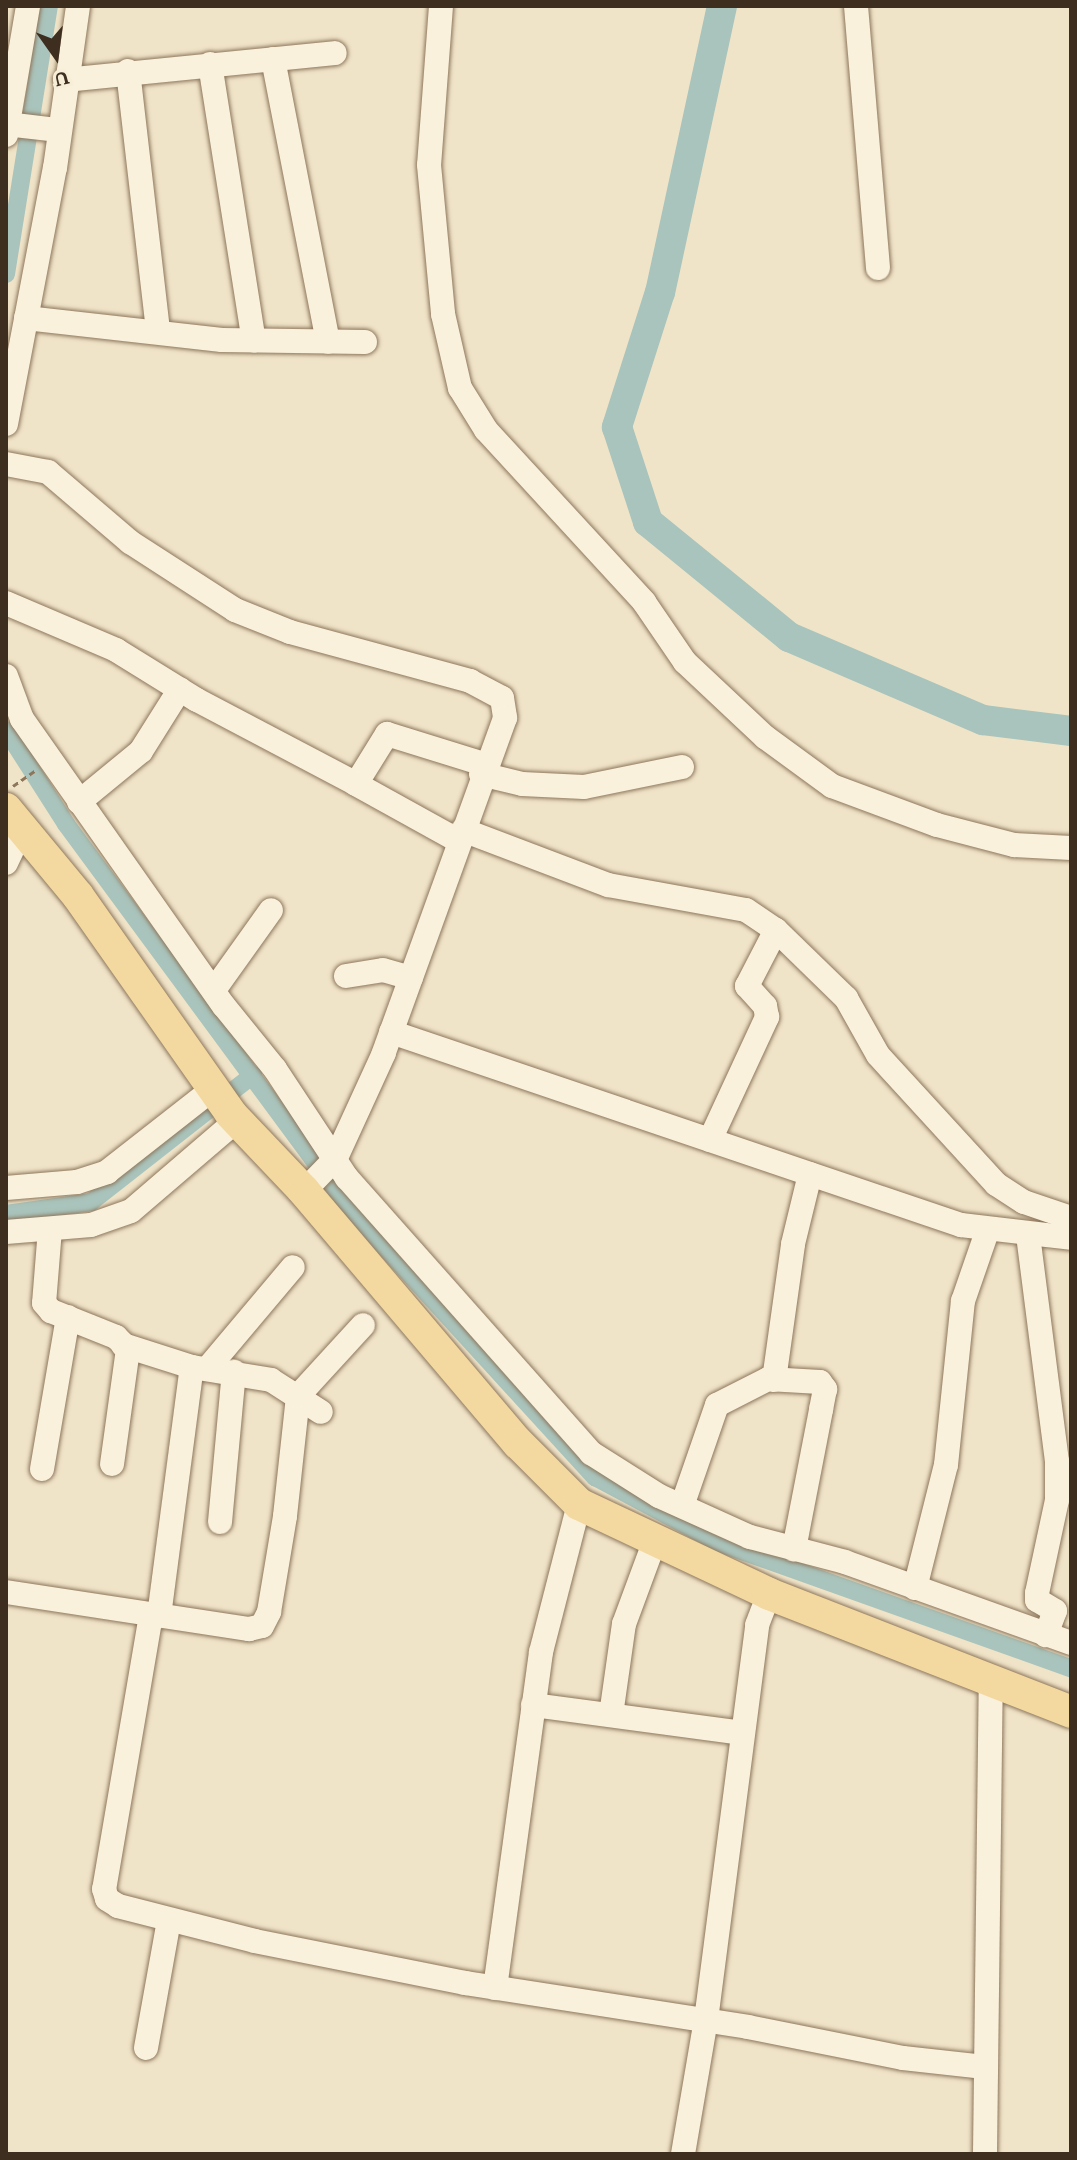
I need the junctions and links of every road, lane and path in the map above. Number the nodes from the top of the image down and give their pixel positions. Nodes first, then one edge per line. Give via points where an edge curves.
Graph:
1 (28, 6) edge
2 (78, 6) edge
3 (441, 6) edge
4 (856, 6) edge
5 (335, 53) dead end
6 (273, 59) junction
7 (210, 64) junction
8 (128, 71) junction
9 (65, 80) junction
10 (8, 127) edge
11 (54, 130) junction
12 (878, 268) dead end
13 (26, 318) junction
14 (158, 330) junction
15 (254, 341) junction
16 (328, 342) junction
17 (365, 342) dead end
18 (6, 424) edge
19 (6, 464) edge
20 (6, 603) edge
21 (6, 676) edge
22 (180, 689) junction
23 (46, 763) dead end
24 (682, 767) dead end
25 (483, 769) junction
26 (356, 784) junction
27 (79, 802) junction
28 (13, 808) edge
29 (461, 835) junction
30 (1071, 848) edge
31 (6, 863) edge
32 (271, 910) dead end
33 (776, 930) junction
34 (346, 976) dead end
35 (411, 978) junction
36 (214, 990) junction
37 (391, 1032) junction
38 (225, 1104) junction
39 (710, 1140) junction
40 (321, 1173) junction
41 (810, 1174) junction
42 (6, 1188) edge
43 (1071, 1218) edge
44 (50, 1229) junction
45 (988, 1229) junction
46 (6, 1232) edge
47 (1028, 1235) junction
48 (1071, 1238) edge
49 (293, 1267) dead end
50 (68, 1317) junction
51 (363, 1325) dead end
52 (123, 1345) junction
53 (200, 1368) junction
54 (234, 1372) junction
55 (774, 1380) junction
56 (298, 1396) junction
57 (321, 1412) dead end
58 (112, 1464) dead end
59 (42, 1469) dead end
60 (579, 1504) junction
61 (682, 1506) junction
62 (220, 1522) dead end
63 (654, 1543) junction
64 (794, 1549) junction
65 (915, 1588) junction
66 (6, 1592) edge
67 (769, 1594) junction
68 (155, 1616) junction
69 (1046, 1635) junction
70 (1071, 1643) edge
71 (991, 1682) junction
72 (533, 1705) junction
73 (1071, 1712) edge
74 (611, 1715) junction
75 (742, 1733) junction
76 (169, 1920) junction
77 (495, 1988) junction
78 (706, 2020) junction
79 (146, 2048) dead end
80 (985, 2067) junction
81 (683, 2154) edge
82 (985, 2154) edge

1 - 10 street
2 - 9 street
3 - 30 street via 429,165 443,314 460,388 486,430 644,602 685,662 765,737 821,778 937,825 1014,845
4 - 12 street
5 - 6 street
6 - 7 street
6 - 16 street
7 - 8 street
7 - 15 street
8 - 9 street
8 - 14 street
9 - 11 street
10 - 11 street
11 - 13 street
13 - 14 street
13 - 18 street
14 - 15 street
15 - 16 street
16 - 17 street
19 - 25 street via 48,472 130,542 235,610 290,632 498,691 505,718
20 - 22 street via 77,630
21 - 27 street via 22,719
22 - 26 street
22 - 27 street via 141,751
23 - 28 path
24 - 25 street via 584,787 522,784
25 - 26 street via 387,734
25 - 29 street
26 - 29 street
27 - 36 street
28 - 31 street
28 - 38 main road
29 - 33 street via 650,895 746,910
29 - 35 street
32 - 36 street
33 - 39 street via 747,986 765,1006 767,1017
33 - 43 street via 846,998 878,1055 968,1156 1024,1202
34 - 35 street via 392,970
35 - 37 street
36 - 40 street
37 - 39 street
37 - 40 street
38 - 40 main road
38 - 42 street via 107,1172 77,1182
38 - 44 street via 131,1211 91,1225
39 - 41 street
40 - 60 main road via 518,1443
40 - 61 street via 347,1178 565,1429 631,1481
41 - 45 street
41 - 55 street via 793,1244
44 - 46 street
44 - 50 street via 44,1303
45 - 47 street
45 - 65 street via 963,1301 946,1465
47 - 48 street
47 - 69 street via 1057,1461 1057,1500 1037,1593 1037,1600 1055,1611
49 - 53 street
50 - 52 street
50 - 59 street
51 - 56 street
52 - 53 street
52 - 58 street via 129,1355
53 - 54 street
53 - 68 street
54 - 56 street via 271,1380
54 - 62 street
55 - 61 street via 717,1405
55 - 64 street via 820,1382 825,1389
56 - 57 street
56 - 68 street via 285,1516 265,1622 249,1629
60 - 63 main road
60 - 72 street via 541,1652
61 - 64 street via 750,1537
63 - 67 main road
63 - 74 street via 624,1624
64 - 65 street
65 - 69 street
66 - 68 street
67 - 71 main road
67 - 75 street via 757,1625
68 - 76 street via 104,1889 107,1899 118,1906
69 - 70 street
71 - 73 main road
71 - 80 street
72 - 74 street
72 - 77 street
74 - 75 street
75 - 78 street
76 - 77 street
76 - 79 street
77 - 78 street
78 - 80 street via 903,2058
78 - 81 street
80 - 82 street

